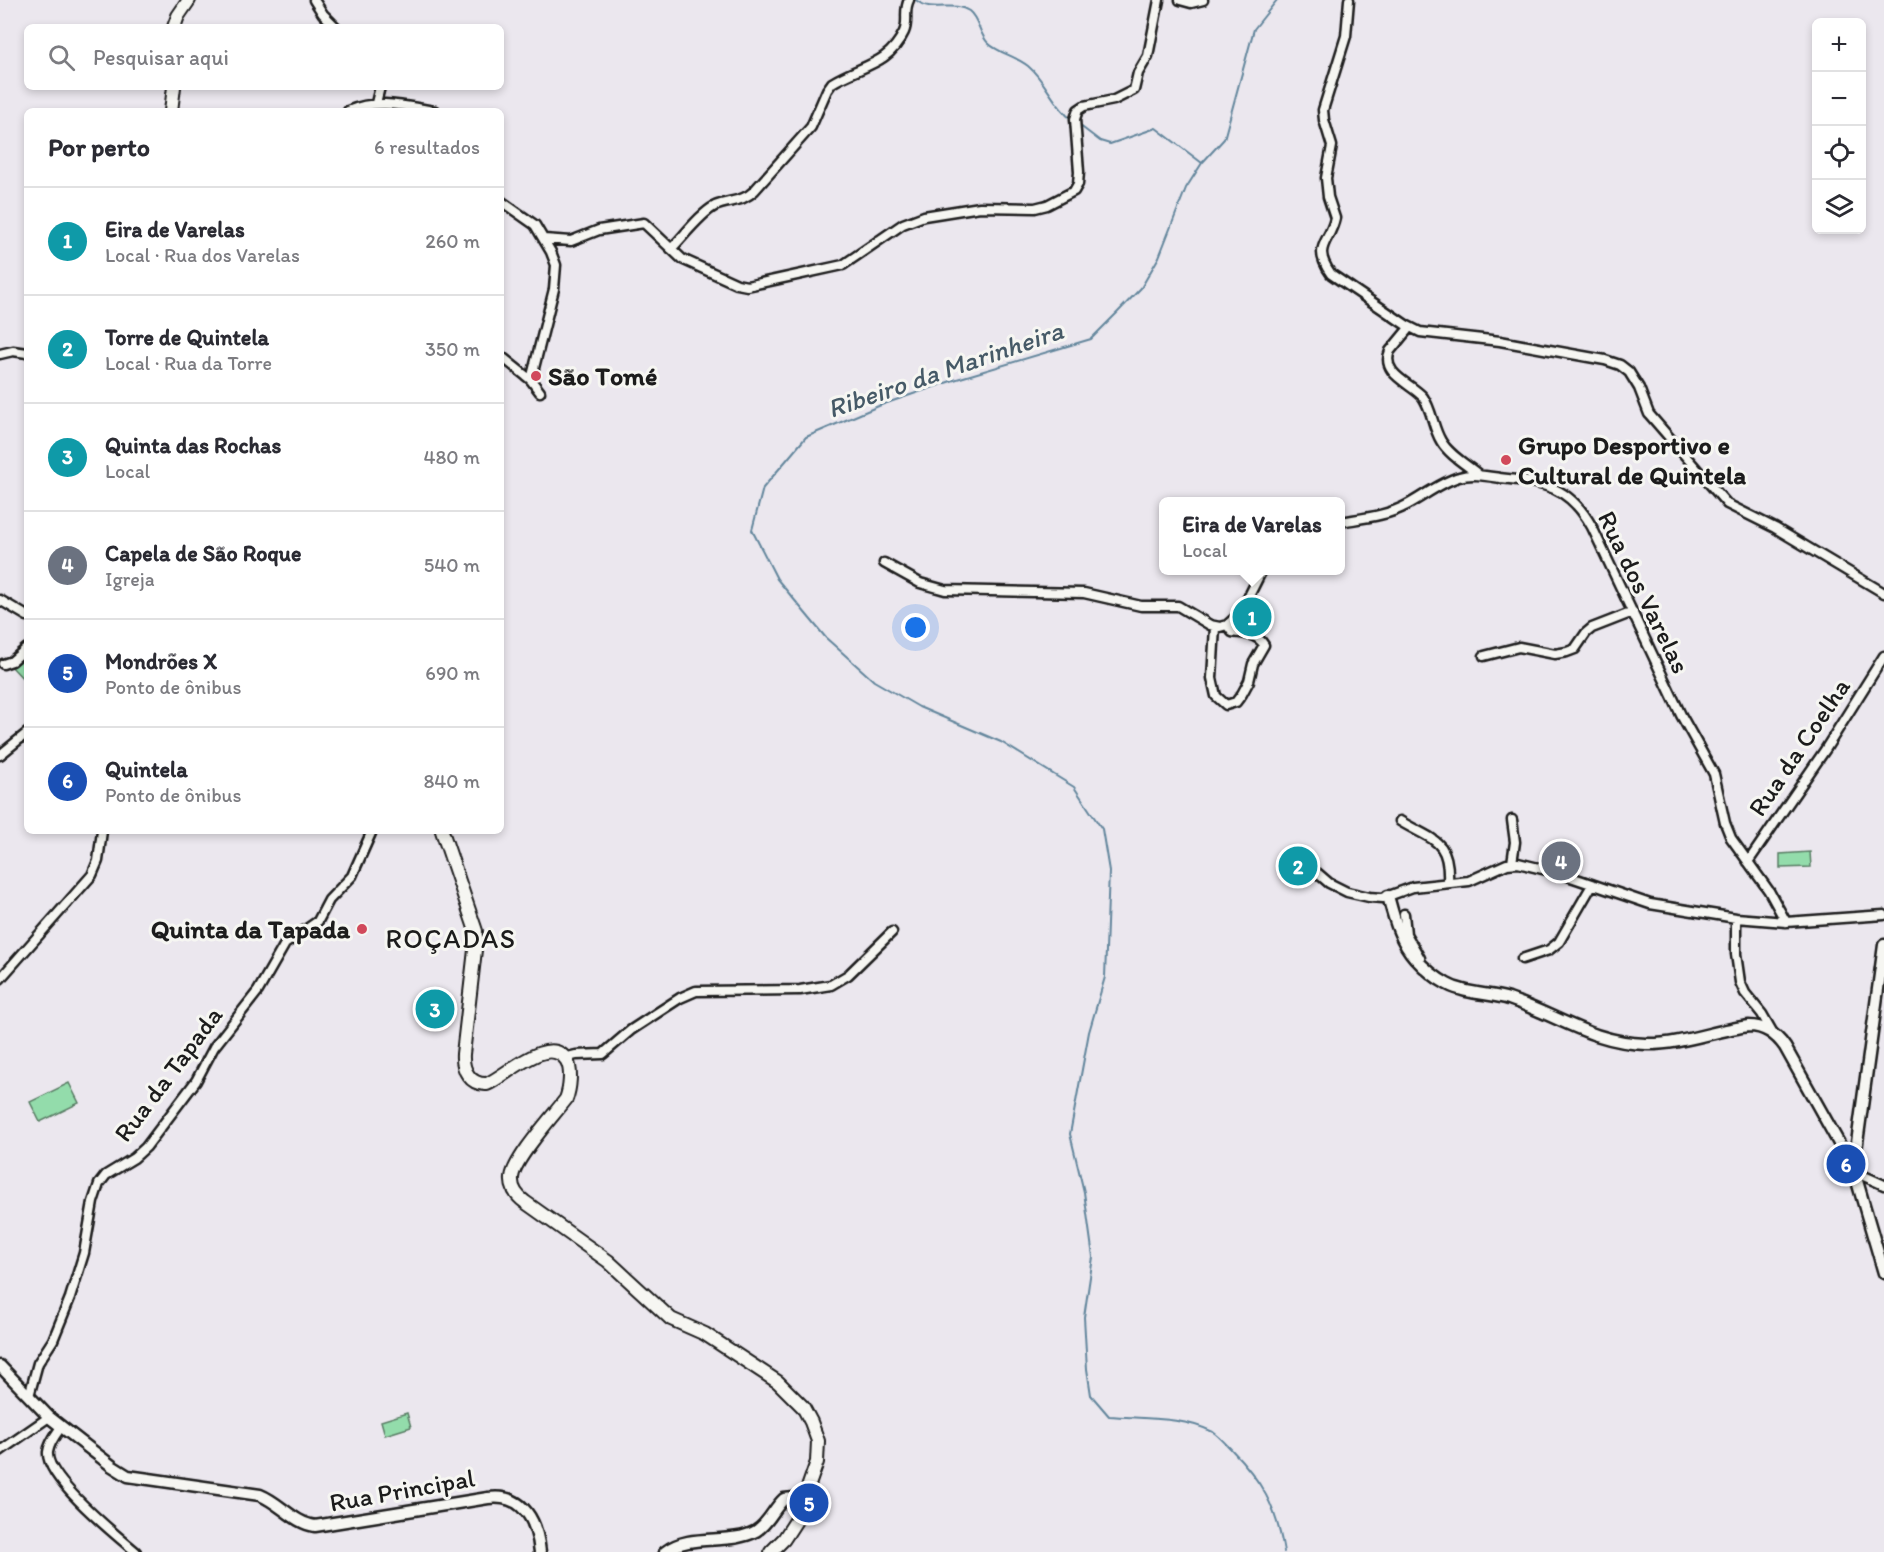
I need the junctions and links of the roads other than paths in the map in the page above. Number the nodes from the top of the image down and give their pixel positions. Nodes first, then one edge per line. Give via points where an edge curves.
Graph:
1 (314, 0) edge
2 (909, 0) edge
3 (1159, 0) edge
4 (1180, 0) edge
5 (1203, 0) edge
6 (1349, 0) edge
7 (183, 3) edge
8 (175, 24) edge
9 (333, 24) edge
10 (174, 90) edge
11 (379, 90) edge
12 (376, 103) junction
13 (171, 108) edge
14 (358, 108) edge
15 (413, 108) edge
16 (504, 203) edge
17 (544, 239) junction
18 (671, 249) junction
19 (1410, 328) junction
20 (24, 353) edge
21 (0, 354) edge
22 (504, 358) edge
23 (531, 380) junction
24 (540, 392) dead end
25 (1479, 475) junction
26 (1345, 521) edge
27 (884, 563) dead end
28 (1260, 575) edge
29 (1884, 593) edge
30 (0, 600) edge
31 (1633, 612) junction
32 (24, 614) edge
33 (1227, 625) junction
34 (1215, 627) junction
35 (24, 651) edge
36 (1484, 656) dead end
37 (1884, 656) edge
38 (3, 664) dead end
39 (24, 735) edge
40 (0, 755) edge
41 (1512, 820) dead end
42 (1400, 821) dead end
43 (102, 834) edge
44 (371, 834) edge
45 (443, 834) edge
46 (1303, 855) dead end
47 (1748, 862) junction
48 (1512, 863) junction
49 (1448, 882) junction
50 (1592, 885) junction
51 (1388, 896) junction
52 (1404, 914) dead end
53 (1884, 915) edge
54 (1736, 918) junction
55 (1786, 922) junction
56 (892, 932) dead end
57 (1884, 945) edge
58 (1522, 959) dead end
59 (1432, 974) junction
60 (0, 979) edge
61 (1775, 1035) junction
62 (564, 1058) junction
63 (1855, 1172) junction
64 (1884, 1185) edge
65 (1884, 1273) edge
66 (0, 1366) edge
67 (29, 1396) junction
68 (49, 1417) junction
69 (61, 1427) junction
70 (0, 1451) edge
71 (805, 1502) junction
72 (136, 1552) edge
73 (540, 1552) edge
74 (665, 1552) edge
75 (771, 1552) edge

1 - 9 street
2 - 18 street via 905,29 890,53 832,83 811,127 752,193 713,207
3 - 18 street via 1148,56 1134,91 1077,112 1080,172 1072,192 1041,207 980,207 920,217 903,224 843,266 751,286 689,263
4 - 5 street
6 - 19 street via 1346,36 1323,107 1332,149 1326,173 1327,195 1335,218 1322,244 1322,256 1335,278
7 - 8 main road
10 - 13 main road
11 - 12 street
12 - 14 street
12 - 15 street
16 - 17 street via 532,222
17 - 18 street via 571,241 596,231 641,223
17 - 23 street via 555,261 556,277
19 - 25 street via 1390,351 1390,365 1396,375 1423,397 1443,445
19 - 29 street via 1620,365 1638,385 1649,414 1727,504
20 - 21 street
22 - 23 street
23 - 24 street
25 - 26 street, Rua dos Varelas via 1454,479 1396,510
25 - 31 street, Rua dos Varelas via 1542,483 1556,488 1573,502 1588,519
27 - 34 street via 937,588 963,592 1084,593 1133,605 1178,606
28 - 33 street via 1245,604
30 - 32 street
31 - 36 street via 1589,631 1575,649 1567,652 1554,654 1519,647
31 - 47 street, Rua dos Varelas via 1681,715 1714,774 1725,823
33 - 34 street
33 - 34 street via 1232,633 1253,636 1264,645 1252,664 1246,689 1229,705 1218,699 1213,684
35 - 38 street
37 - 47 street, Rua da Coelha via 1826,750
39 - 40 street
41 - 48 street
42 - 49 street via 1445,852
43 - 60 street via 92,875
44 - 67 street, Rua da Tapada via 350,878 329,900 316,922 286,942 258,991 214,1047 196,1081 146,1147 99,1184 70,1298 38,1363
45 - 62 main road via 476,931 463,1054 465,1071 485,1085 536,1054 556,1053
46 - 51 street via 1315,871 1337,888 1357,895
47 - 55 street, Rua dos Varelas
48 - 49 street via 1474,880
48 - 50 street via 1540,867
49 - 51 street via 1413,887
50 - 54 street via 1656,905
50 - 58 street via 1559,942 1549,950
51 - 59 street via 1405,944
52 - 59 street via 1408,938
53 - 55 street
54 - 55 street
54 - 61 street via 1740,982
56 - 62 street via 848,975 831,985 794,990 696,991 631,1030 603,1054
57 - 63 street
59 - 61 street via 1455,988 1511,1000 1591,1034 1622,1042 1670,1043 1749,1026
61 - 63 street
62 - 71 main road via 569,1070 567,1097 516,1165 514,1191 608,1261 671,1319 708,1336 793,1396 811,1422 819,1449
63 - 64 street
63 - 65 street
66 - 67 street, Rua Principal
67 - 68 street, Rua Principal
68 - 69 street, Rua Principal
68 - 70 street
69 - 72 street via 48,1449 51,1465 76,1499
69 - 73 street, Rua Principal via 128,1476 260,1495 312,1526 507,1498 521,1506 532,1520
71 - 74 street via 784,1499 766,1522 751,1533 679,1544
71 - 75 main road via 792,1528

